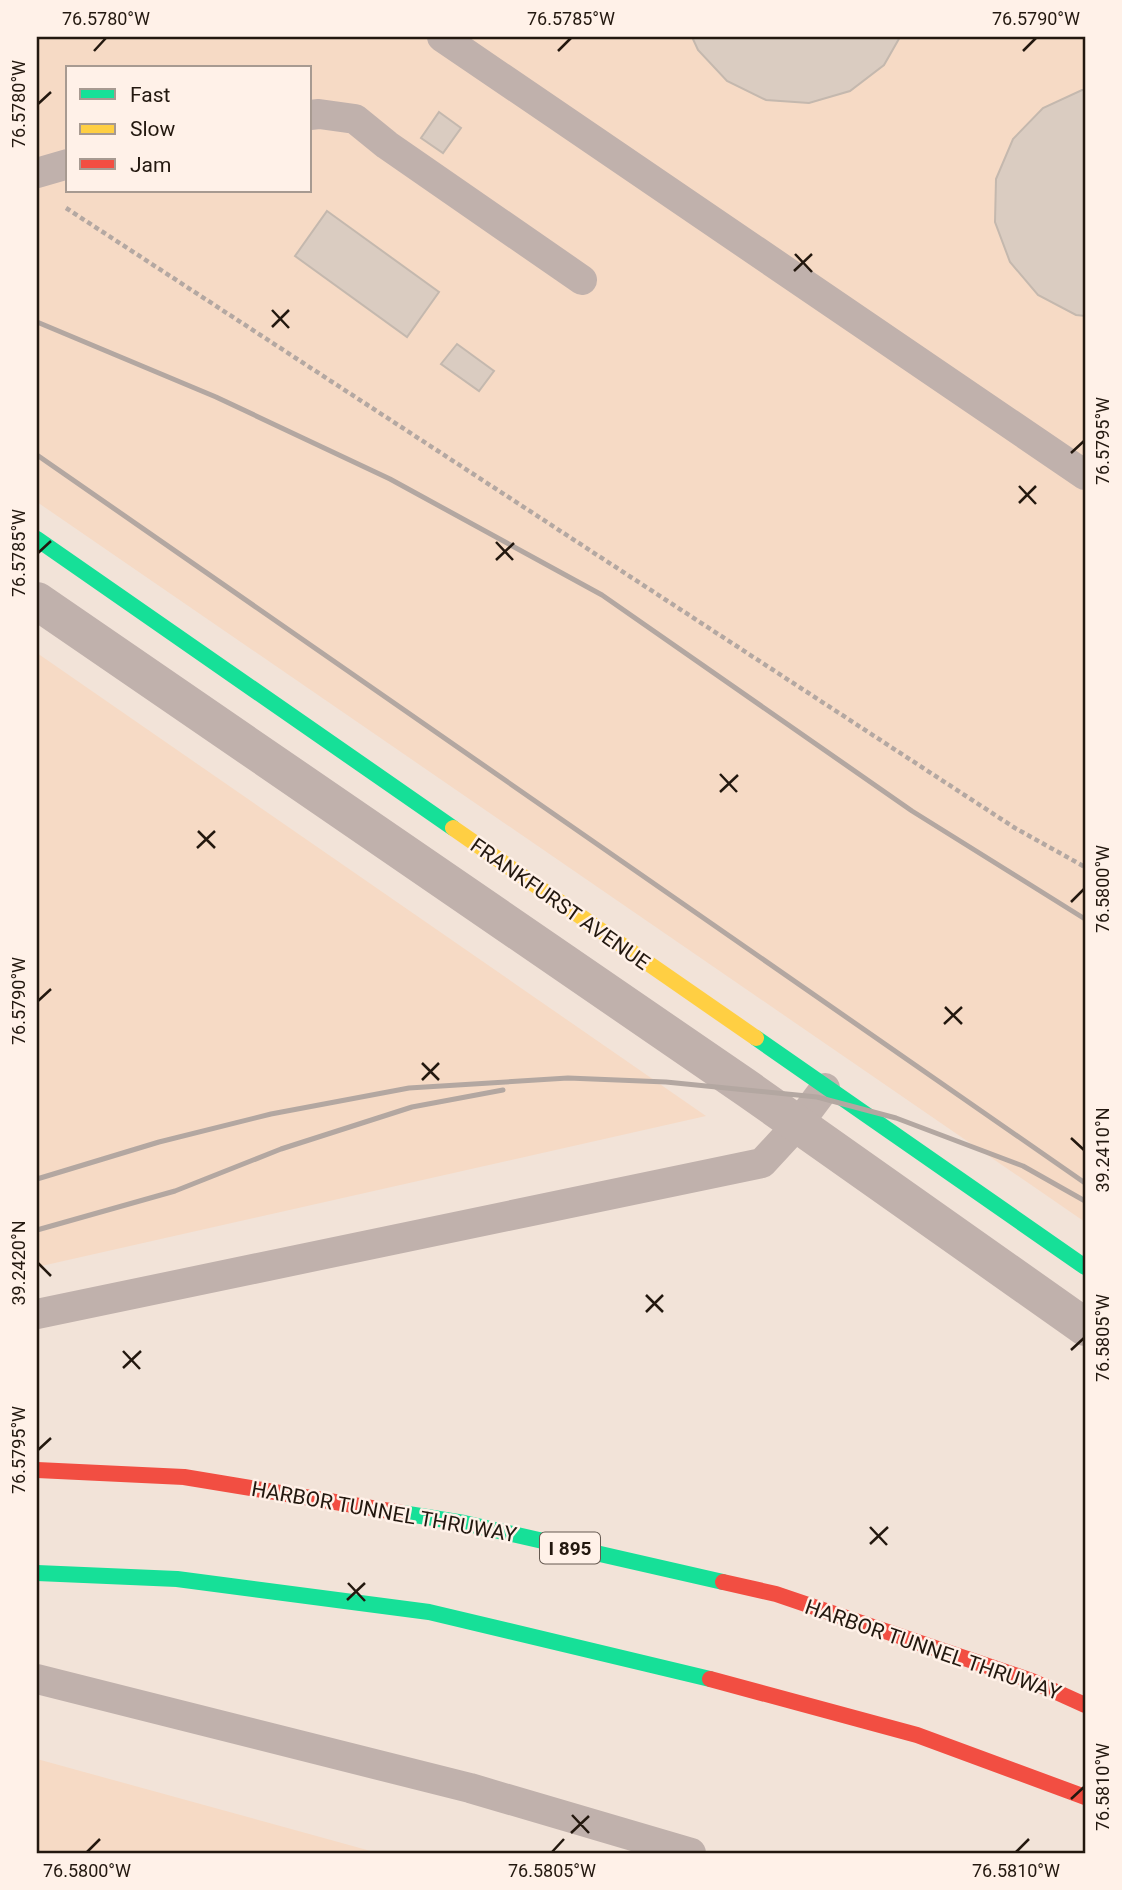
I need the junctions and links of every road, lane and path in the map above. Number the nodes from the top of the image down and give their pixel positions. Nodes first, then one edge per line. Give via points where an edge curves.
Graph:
1 (442, 37) edge
2 (312, 115) edge
3 (66, 165) edge
4 (37, 173) edge
5 (60, 204) dead end
6 (582, 280) dead end
7 (1085, 475) edge
8 (37, 538) edge
9 (37, 601) edge
10 (1085, 867) edge
11 (825, 1088) junction
12 (798, 1124) junction
13 (1085, 1267) edge
14 (37, 1314) edge
15 (1085, 1326) edge
16 (37, 1471) edge
17 (37, 1573) edge
18 (37, 1679) edge
19 (1085, 1705) edge
20 (1085, 1797) edge
21 (691, 1853) edge

1 - 7 lane
2 - 6 lane via 355,119
3 - 4 lane
5 - 10 path via 1015,828
8 - 11 main road, FRANKFURST AVENUE
9 - 12 street
11 - 12 lane
11 - 13 main road, FRANKFURST AVENUE
12 - 14 lane via 762,1163
12 - 15 street
16 - 19 main road, HARBOR TUNNEL THRUWAY / I 895 via 184,1477 464,1523 776,1594 1032,1681
17 - 20 main road via 177,1579 429,1612 686,1673 917,1735
18 - 21 lane via 470,1788

